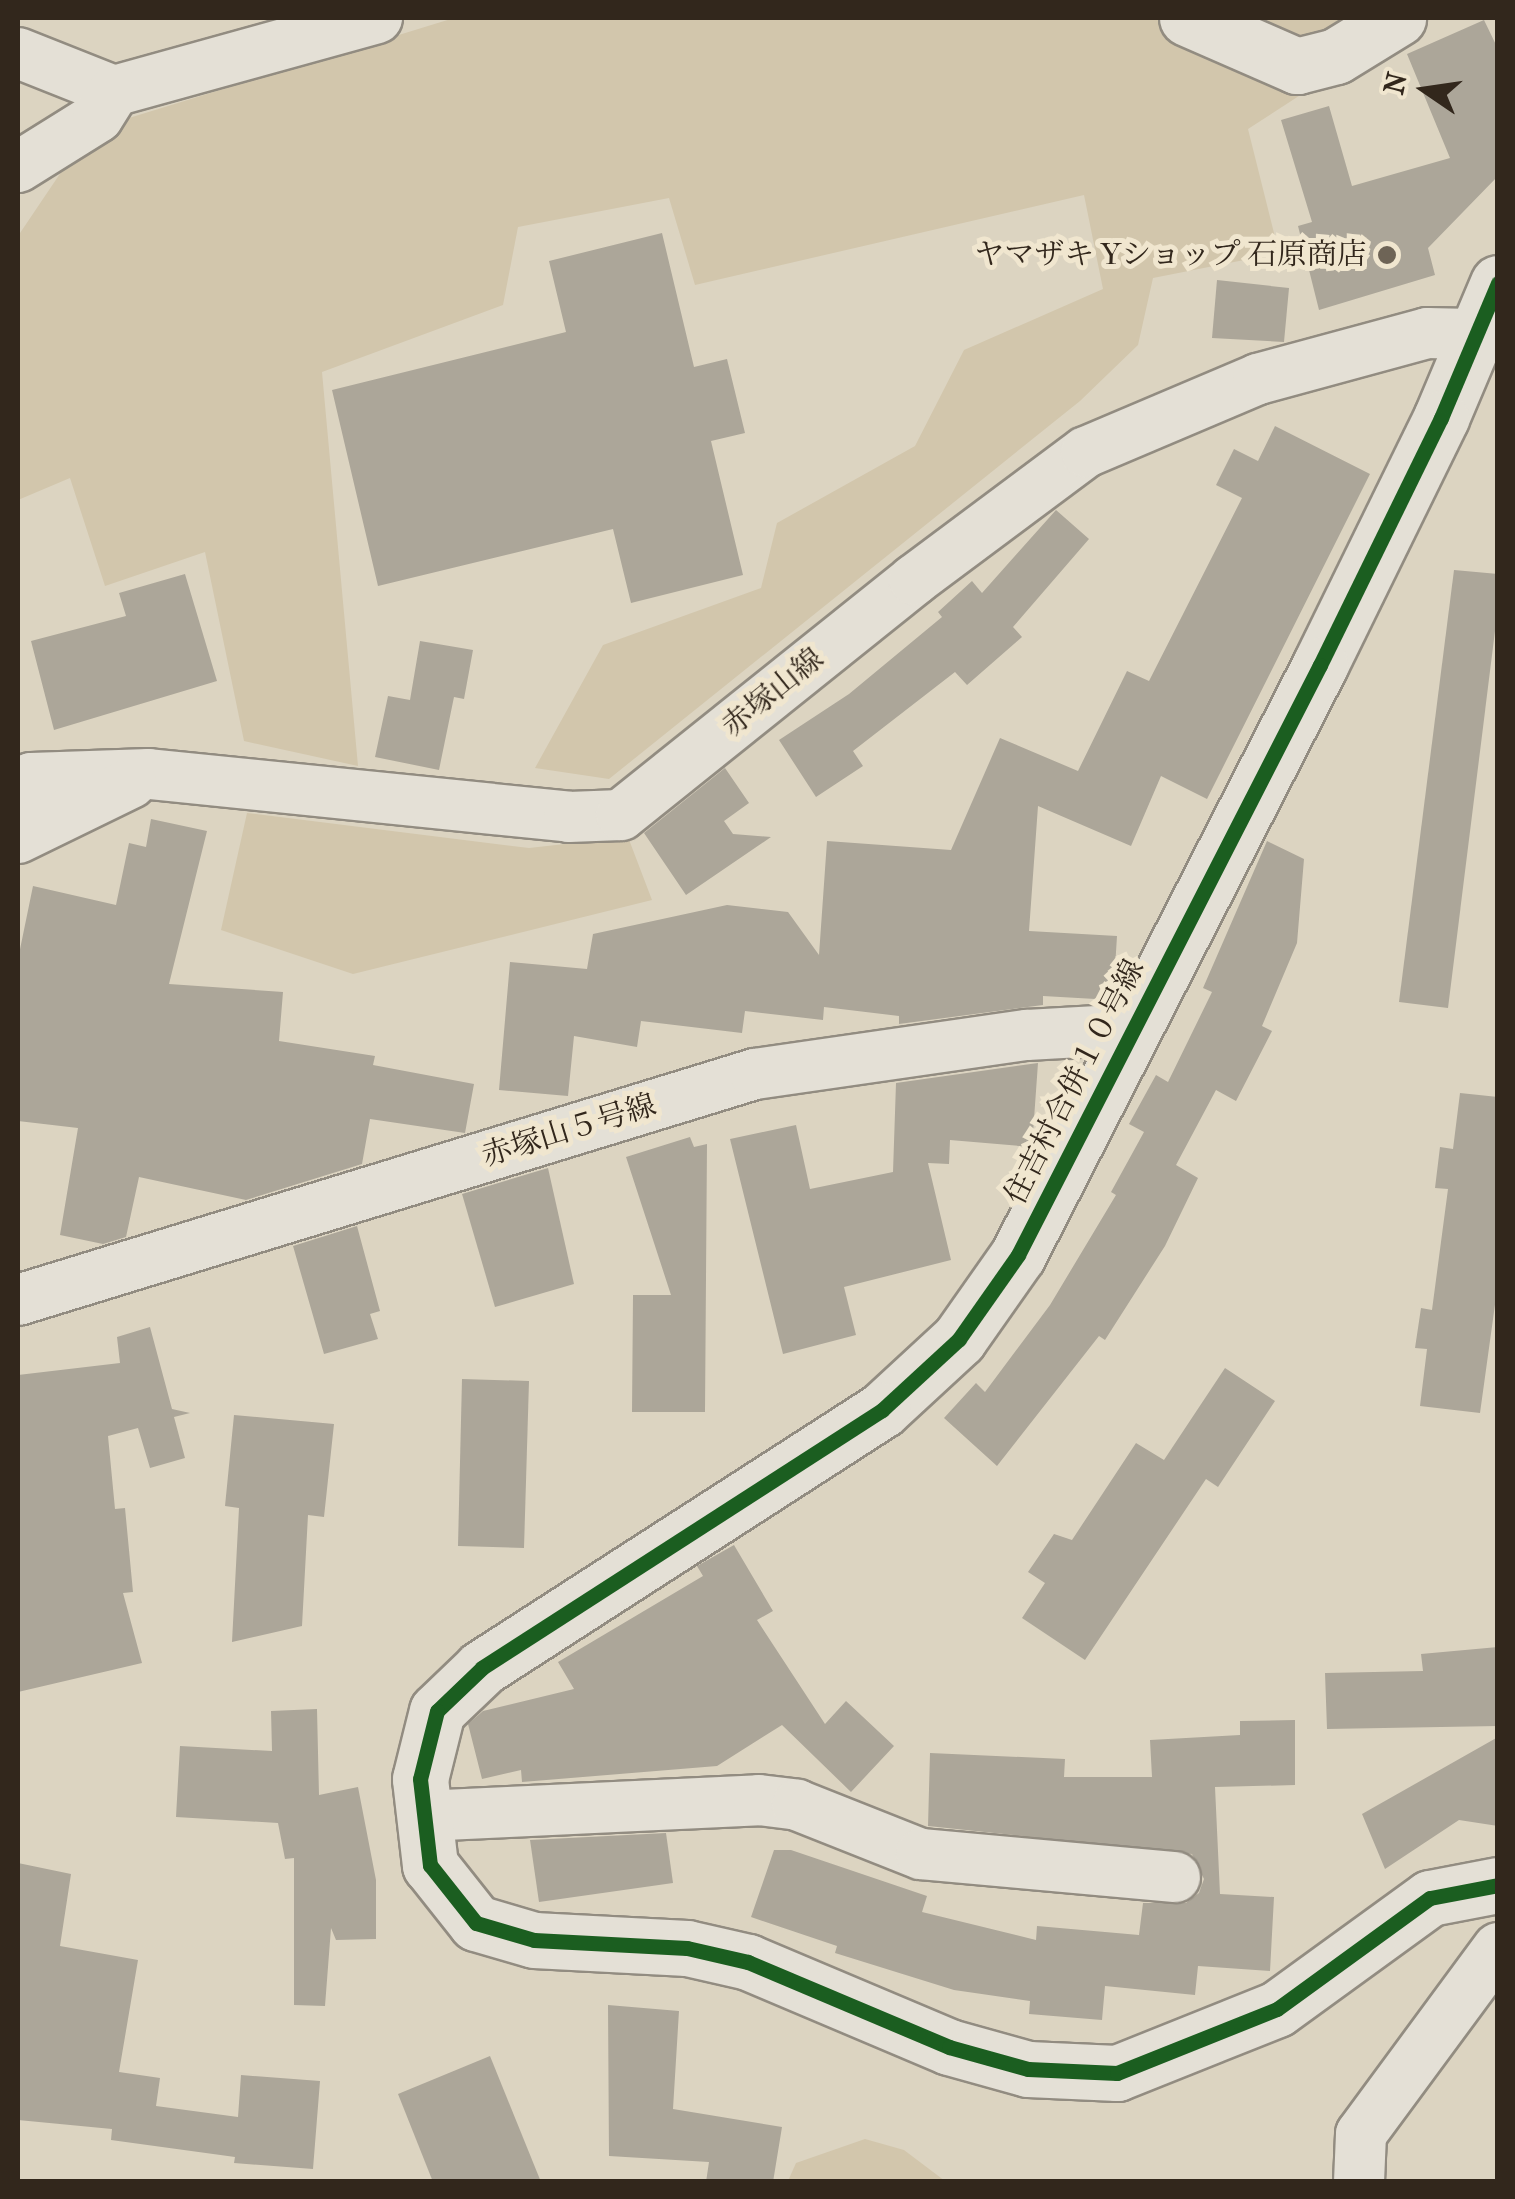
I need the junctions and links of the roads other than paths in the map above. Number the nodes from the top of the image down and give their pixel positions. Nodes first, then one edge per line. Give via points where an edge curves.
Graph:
1 (377, 18) edge
2 (1187, 18) edge
3 (1398, 18) edge
4 (18, 54) edge
5 (114, 90) junction
6 (18, 167) edge
7 (1498, 283) edge
8 (1472, 334) junction
9 (149, 774) junction
10 (18, 785) edge
11 (18, 838) edge
12 (1134, 1029) junction
13 (18, 1300) edge
14 (424, 1816) junction
15 (1174, 1878) dead end
16 (1498, 1885) edge
17 (1498, 1948) edge
18 (1359, 2182) edge

1 - 5 street
2 - 3 street via 1296,66 1336,56
4 - 5 street
5 - 6 street via 98,117
7 - 8 street, 住吉村合併１０号線
8 - 9 street, 赤塚山線 via 1428,333 1258,379 1086,452 914,580 622,815 569,817
8 - 12 street, 住吉村合併１０号線 via 1432,436
9 - 10 street, 赤塚山線 via 31,778
9 - 11 street
12 - 13 street, 赤塚山５号線 via 1028,1035 755,1074
12 - 14 street, 住吉村合併１０号線 via 1018,1255 959,1339 882,1410 482,1668 437,1711 420,1780
14 - 15 street via 760,1800 797,1806 921,1854
14 - 16 street via 430,1865 476,1924 534,1940 687,1948 748,1962 949,2047 1028,2069 1117,2073 1277,2009 1430,1898
17 - 18 street via 1361,2134

